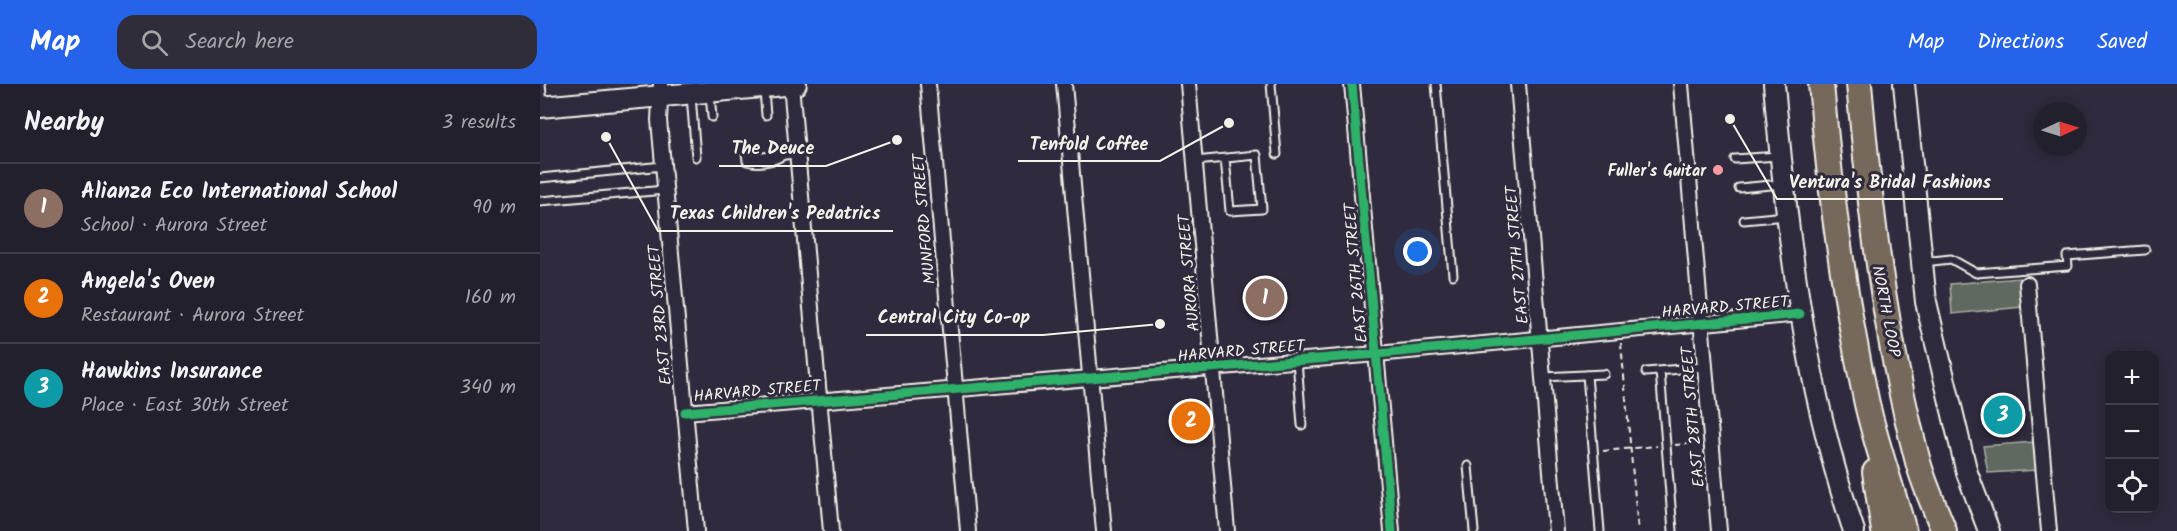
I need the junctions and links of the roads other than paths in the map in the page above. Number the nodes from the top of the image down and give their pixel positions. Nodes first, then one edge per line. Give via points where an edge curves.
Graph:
1 (541, 84) edge
2 (791, 84) edge
3 (796, 84) edge
4 (928, 84) edge
5 (1064, 84) edge
6 (1188, 84) edge
7 (1271, 84) edge
8 (1352, 84) edge
9 (1436, 84) edge
10 (1518, 84) edge
11 (1681, 84) edge
12 (1774, 84) edge
13 (1821, 84) edge
14 (1859, 84) edge
15 (1904, 84) edge
16 (764, 86) edge
17 (661, 90) edge
18 (700, 92) junction
19 (541, 107) edge
20 (766, 115) dead end
21 (712, 117) dead end
22 (746, 153) dead end
23 (791, 154) junction
24 (1277, 154) dead end
25 (1780, 156) junction
26 (696, 158) dead end
27 (1225, 158) junction
28 (1735, 159) dead end
29 (1195, 161) junction
30 (663, 166) junction
31 (540, 178) edge
32 (1783, 184) junction
33 (1739, 188) dead end
34 (664, 190) junction
35 (540, 201) edge
36 (1787, 216) junction
37 (1744, 220) dead end
38 (2145, 250) dead end
39 (1921, 262) junction
40 (1453, 276) dead end
41 (2027, 284) dead end
42 (1800, 314) junction
43 (1701, 324) junction
44 (1539, 338) junction
45 (1377, 354) junction
46 (1297, 360) junction
47 (1213, 367) junction
48 (1704, 367) junction
49 (1660, 371) junction
50 (1646, 372) dead end
51 (1604, 374) dead end
52 (1587, 375) junction
53 (1542, 377) junction
54 (1090, 378) junction
55 (955, 388) junction
56 (819, 399) junction
57 (1868, 407) junction
58 (685, 412) junction
59 (1302, 425) dead end
60 (1917, 460) junction
61 (1468, 466) dead end
62 (696, 531) edge
63 (831, 531) edge
64 (968, 531) edge
65 (1104, 531) edge
66 (1227, 531) edge
67 (1392, 531) edge
68 (1474, 531) edge
69 (1556, 531) edge
70 (1600, 531) edge
71 (1673, 531) edge
72 (1719, 531) edge
73 (1854, 531) edge
74 (1884, 531) edge
75 (1904, 531) edge
76 (1944, 531) edge
77 (1951, 531) edge
78 (1989, 531) edge
79 (2049, 531) edge

1 - 19 lane
2 - 3 main road
2 - 16 main road
2 - 23 street
4 - 55 street, MUNFORD STREET
5 - 54 street
6 - 29 street, AURORA STREET
7 - 24 lane
8 - 45 street, EAST 26TH STREET
9 - 40 lane
10 - 44 street, EAST 27TH STREET
11 - 43 street, EAST 28TH STREET
12 - 25 main road
13 - 57 highway via 1842,279
14 - 60 highway, NORTH LOOP via 1874,239
15 - 39 main road
16 - 18 main road
16 - 20 lane
17 - 18 main road
17 - 19 main road
17 - 30 street, EAST 23RD STREET
18 - 21 lane
18 - 26 lane
22 - 23 lane via 750,158
23 - 56 street
25 - 28 lane
25 - 32 main road
27 - 27 lane via 1257,155 1262,208 1230,211
27 - 29 lane
29 - 47 street, AURORA STREET
30 - 31 lane
30 - 34 street, EAST 23RD STREET
32 - 33 lane
32 - 36 main road
34 - 35 lane
34 - 58 street, EAST 23RD STREET
36 - 37 lane
36 - 42 main road
38 - 39 lane via 2067,256 2068,266 1976,273 1951,259
39 - 78 main road via 1948,403 1967,473
41 - 79 street
42 - 43 street, HARVARD STREET
42 - 73 main road via 1830,453
43 - 44 street, HARVARD STREET
43 - 48 street, EAST 28TH STREET
44 - 45 street, HARVARD STREET
44 - 53 street, EAST 27TH STREET
45 - 46 street, HARVARD STREET
45 - 67 street, EAST 26TH STREET
46 - 47 street, HARVARD STREET
46 - 59 lane
47 - 54 street, HARVARD STREET
47 - 66 street, AURORA STREET
48 - 49 lane
48 - 72 street, EAST 28TH STREET
49 - 50 lane
49 - 71 lane
51 - 52 lane
52 - 53 lane
52 - 70 lane
53 - 69 street, EAST 27TH STREET
54 - 55 street, HARVARD STREET
54 - 65 street
55 - 56 street, HARVARD STREET
55 - 64 street, MUNFORD STREET
56 - 58 street, HARVARD STREET
56 - 63 street
57 - 74 highway
57 - 75 highway
58 - 62 street, EAST 23RD STREET
60 - 76 highway, NORTH LOOP
60 - 77 highway
61 - 68 lane

